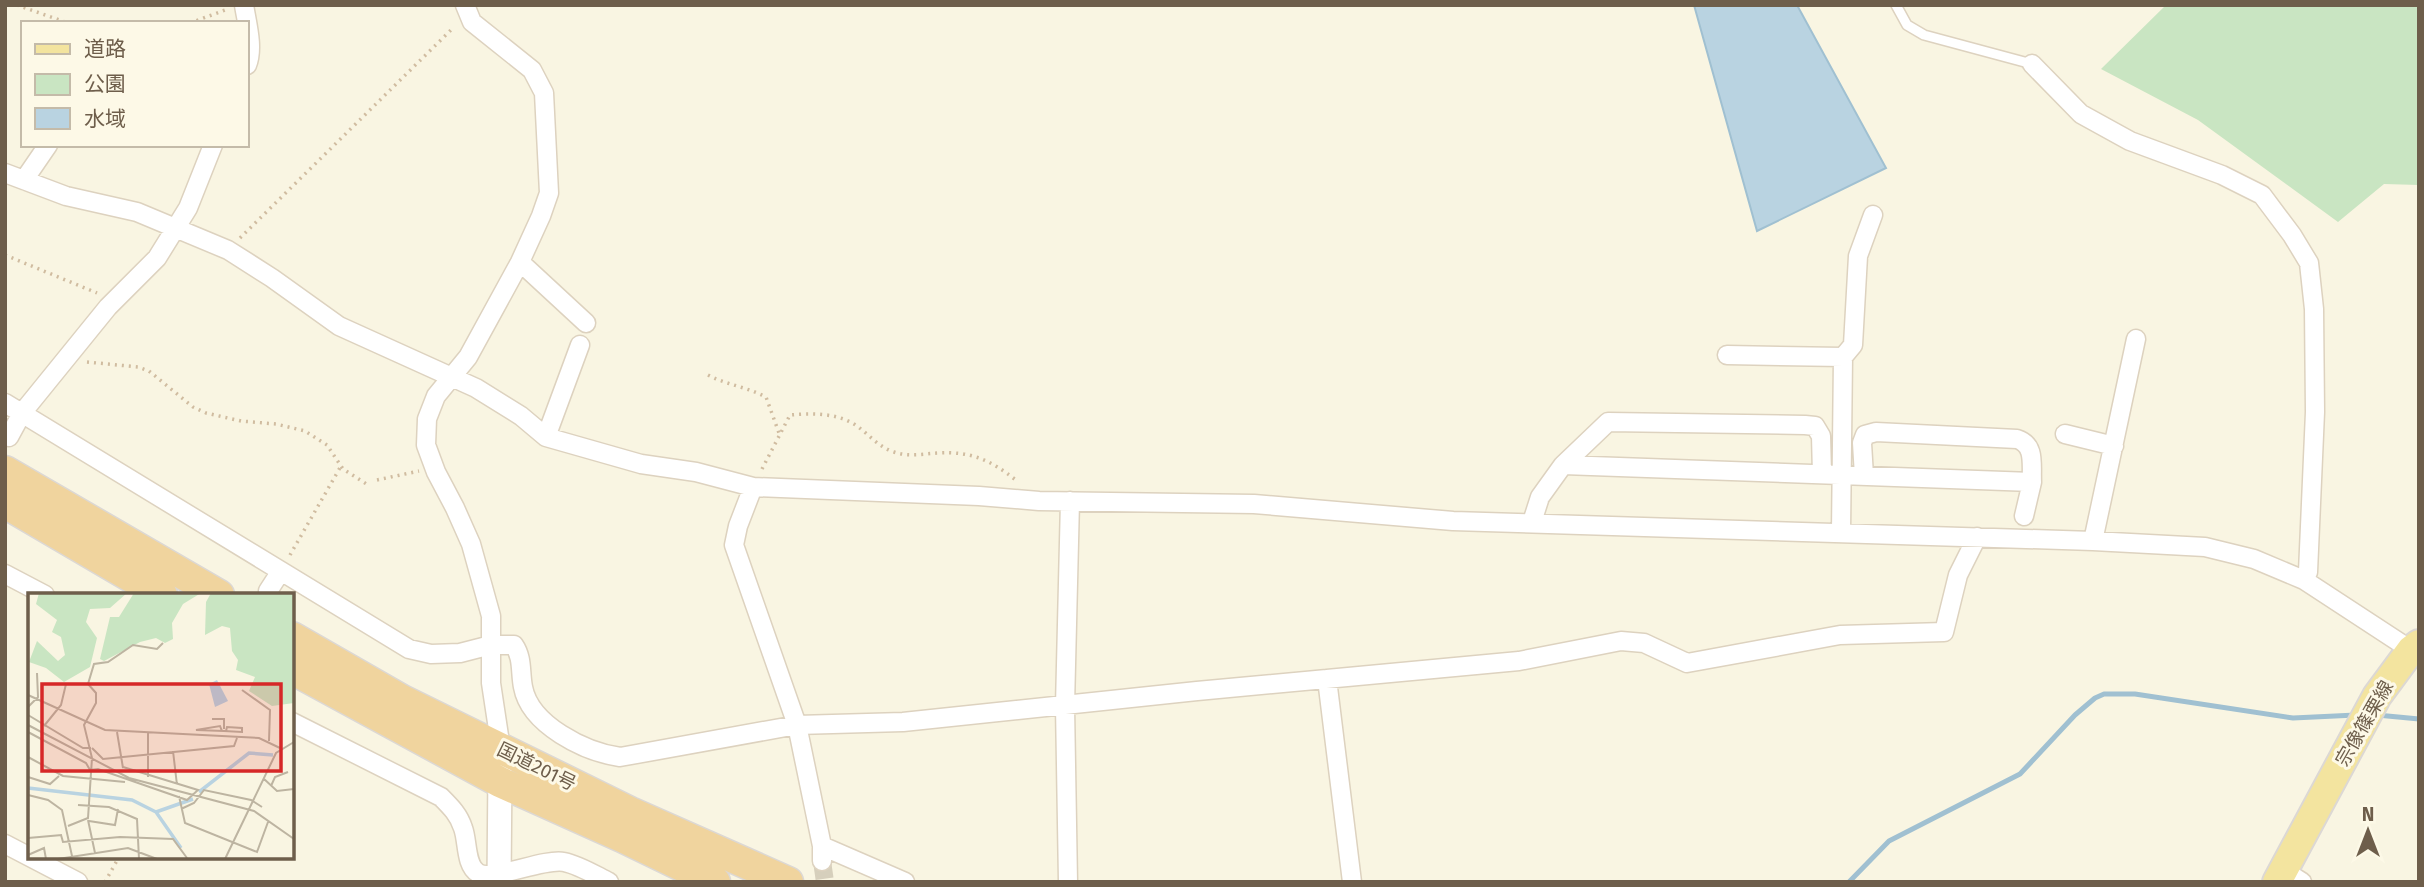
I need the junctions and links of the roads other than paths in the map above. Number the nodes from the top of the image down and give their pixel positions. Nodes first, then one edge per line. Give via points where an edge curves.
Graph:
1 (1896, 5) edge
2 (467, 9) edge
3 (248, 30) edge
4 (248, 63) edge
5 (2032, 64) joint
6 (47, 147) edge
7 (212, 147) edge
8 (5, 173) edge
9 (24, 180) junction
10 (1873, 215) dead end
11 (176, 229) junction
12 (520, 262) junction
13 (586, 323) dead end
14 (2136, 339) dead end
15 (580, 345) dead end
16 (1727, 355) dead end
17 (1843, 357) junction
18 (453, 378) junction
19 (5, 402) edge
20 (22, 412) junction
21 (2065, 434) dead end
22 (9, 436) dead end
23 (547, 438) junction
24 (2114, 446) junction
25 (1563, 465) junction
26 (5, 471) edge
27 (1822, 474) junction
28 (1842, 475) junction
29 (1864, 475) junction
30 (2032, 481) junction
31 (754, 487) junction
32 (1070, 501) junction
33 (5, 503) edge
34 (2024, 516) dead end
35 (1532, 522) junction
36 (1841, 533) junction
37 (1977, 537) junction
38 (2093, 541) junction
39 (281, 570) junction
40 (5, 574) edge
41 (2304, 580) junction
42 (268, 591) dead end
43 (40, 593) edge
44 (159, 593) edge
45 (216, 593) edge
46 (294, 638) edge
47 (491, 645) junction
48 (2415, 647) edge
49 (294, 670) edge
50 (1327, 679) junction
51 (1065, 706) junction
52 (294, 723) edge
53 (797, 725) junction
54 (501, 749) junction
55 (500, 782) junction
56 (5, 844) edge
57 (28, 856) edge
58 (34, 859) edge
59 (500, 878) edge
60 (2288, 878) edge
61 (78, 882) edge
62 (609, 882) edge
63 (715, 882) edge
64 (788, 882) edge
65 (905, 882) edge
66 (1068, 882) edge
67 (1352, 882) edge

1 - 5 lane via 1907,25 1924,35
2 - 12 street via 472,22 532,70 544,93 549,193
3 - 4 street
5 - 41 street via 2081,114 2130,141 2262,195 2309,262 2315,412
6 - 9 street
7 - 11 street
8 - 9 street
9 - 11 street via 66,196 137,212
10 - 17 street via 1858,256 1853,345
11 - 18 street via 228,250 339,327
11 - 20 street via 157,258 110,305
12 - 13 street
12 - 18 street
14 - 24 street
15 - 23 street
16 - 17 street
17 - 28 street
18 - 23 street via 521,416
18 - 47 street via 436,396 427,419 426,445 471,544 491,616
19 - 20 street
20 - 22 street
20 - 39 street
21 - 24 street
23 - 31 street via 641,464
24 - 38 street
25 - 27 street
25 - 27 street via 1608,422 1805,425 1815,426 1821,436
25 - 35 street via 1540,497
26 - 45 highway
27 - 28 street
28 - 29 street
28 - 36 street
29 - 30 street
29 - 30 street via 1862,443 1865,435 1876,432 2017,439 2030,447
30 - 34 street
31 - 32 street
31 - 53 street via 734,545
32 - 35 street via 1254,504 1453,521
32 - 51 street
33 - 44 highway
35 - 36 street
36 - 37 street
37 - 38 street
37 - 50 street via 1958,575 1944,632 1840,635 1687,663 1644,643 1621,641 1519,662
38 - 41 street via 2205,547 2254,559
39 - 42 street
39 - 47 street via 409,649 460,653
40 - 43 street
41 - 48 street
46 - 54 highway, 国道201号 via 402,700
47 - 53 street via 514,645 523,690 548,727 603,755 620,757
47 - 54 street via 491,683
48 - 60 main road, 宗像篠栗線 via 2368,712
49 - 55 highway, 国道201号
50 - 51 street
50 - 67 street
51 - 53 street via 903,722
51 - 66 street
52 - 59 street via 441,797 463,827 470,863 477,873
53 - 65 street via 822,853
54 - 55 street
54 - 64 highway, 国道201号
55 - 59 street
55 - 63 highway, 国道201号
56 - 57 street
58 - 61 street
59 - 62 street via 546,862 563,862

